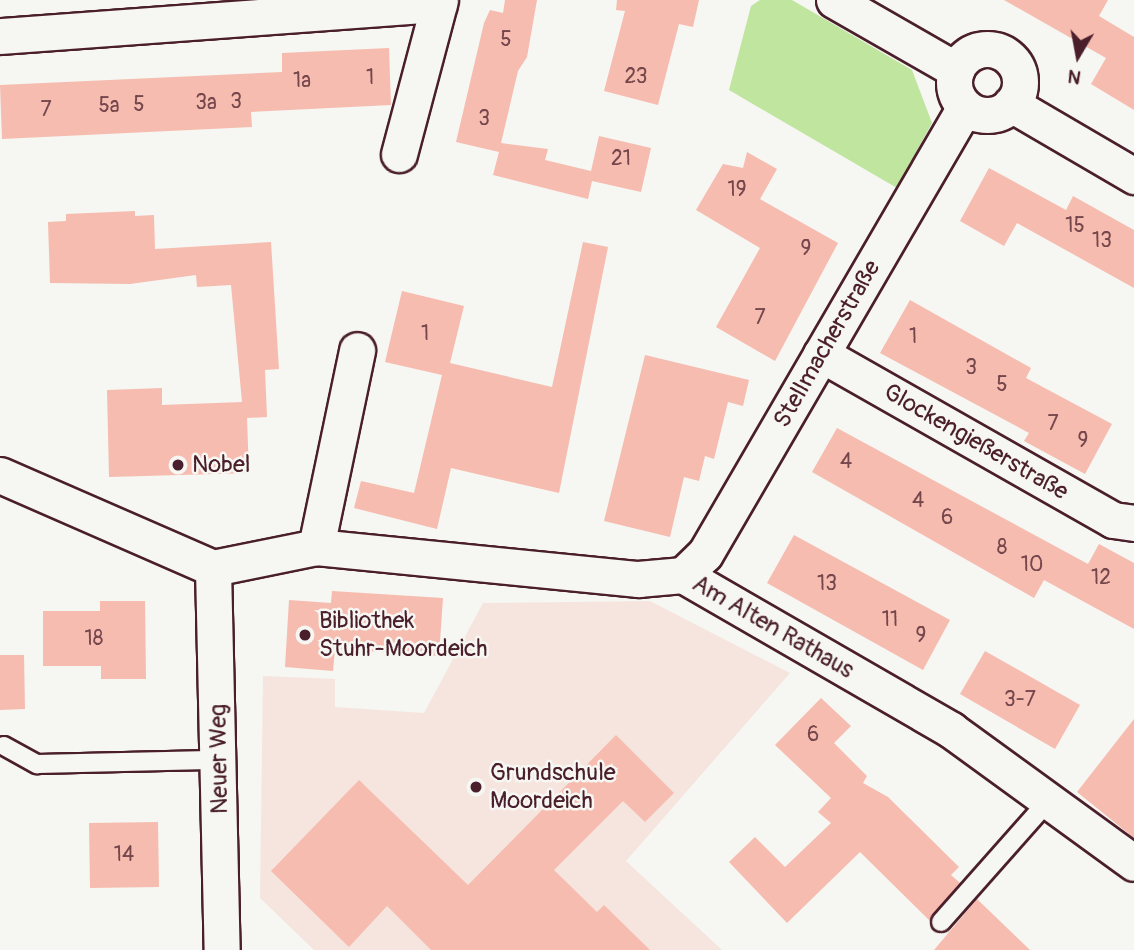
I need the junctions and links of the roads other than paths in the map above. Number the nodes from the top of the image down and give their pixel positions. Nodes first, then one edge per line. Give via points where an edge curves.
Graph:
1 (834, 0) edge
2 (439, 2) edge
3 (186, 12) edge
4 (0, 36) edge
5 (956, 70) junction
6 (1012, 104) junction
7 (965, 107) junction
8 (399, 154) dead end
9 (1134, 176) edge
10 (357, 350) dead end
11 (821, 354) junction
12 (0, 475) edge
13 (1134, 523) edge
14 (316, 547) junction
15 (213, 568) junction
16 (683, 575) junction
17 (4, 746) dead end
18 (220, 760) junction
19 (1051, 799) junction
20 (1134, 863) edge
21 (942, 922) dead end
22 (222, 950) edge

1 - 5 street
2 - 3 street
2 - 8 street
3 - 4 street
5 - 6 street via 977,51 1004,55 1020,78
5 - 7 street via 954,83
6 - 7 street via 980,115
6 - 9 street
7 - 11 street, Stellmacherstraße
10 - 14 street
11 - 13 street, Glockengießerstraße via 1113,520
11 - 16 street, Stellmacherstraße via 705,554
12 - 15 street
14 - 15 street
14 - 16 street, Am Alten Rathaus via 638,579
15 - 18 street, Neuer Weg
16 - 19 street, Am Alten Rathaus via 951,730
17 - 18 lane via 37,764
18 - 22 street, Neuer Weg
19 - 20 street, Am Alten Rathaus
19 - 21 lane

